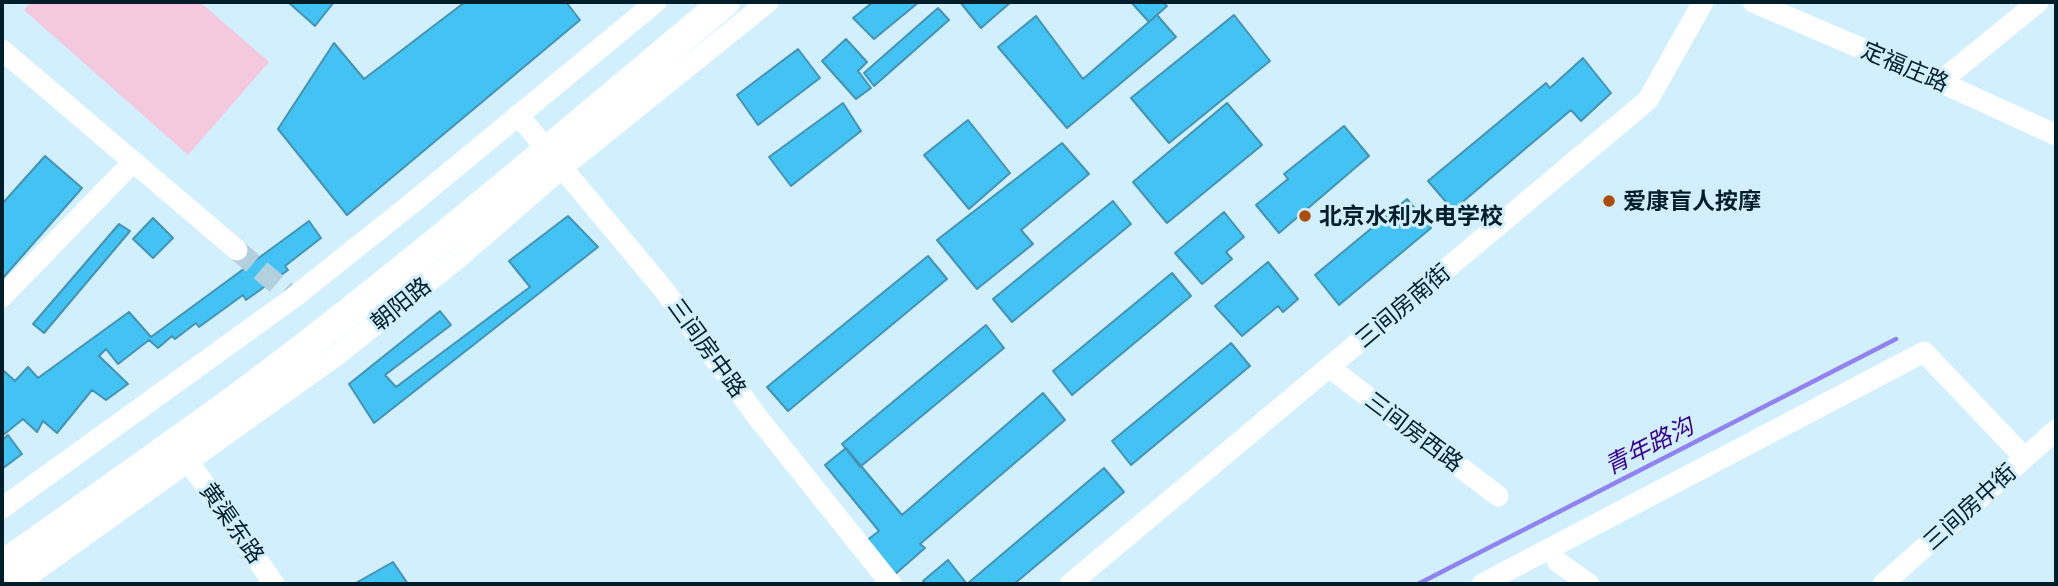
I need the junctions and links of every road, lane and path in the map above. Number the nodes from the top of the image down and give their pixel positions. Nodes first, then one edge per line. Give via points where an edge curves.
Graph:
1 (656, 2) edge
2 (695, 2) edge
3 (725, 2) edge
4 (768, 2) edge
5 (1703, 2) edge
6 (1753, 2) edge
7 (2038, 2) edge
8 (2, 50) edge
9 (1940, 82) junction
10 (2056, 135) edge
11 (541, 141) junction
12 (133, 162) junction
13 (237, 250) tunnel mouth
14 (2, 297) edge
15 (1330, 368) junction
16 (2056, 430) edge
17 (2024, 457) junction
18 (189, 462) junction
19 (1499, 496) dead end
20 (2, 508) edge
21 (2, 545) edge
22 (1559, 562) dead end
23 (2, 566) edge
24 (17, 584) edge
25 (274, 584) edge
26 (891, 584) edge
27 (1070, 584) edge
28 (1482, 584) edge
29 (1589, 584) edge
30 (1884, 584) edge

1 - 11 street, 朝阳路
2 - 11 highway, 朝阳路
3 - 11 highway, 朝阳路
4 - 11 street, 朝阳路
5 - 15 street, 三间房南街 via 1648,100
6 - 9 street, 定福庄路
7 - 9 street
8 - 12 street
9 - 10 street, 定福庄路
11 - 18 street, 朝阳路 via 457,259 337,355
11 - 20 street, 朝阳路 via 293,298
11 - 21 highway, 朝阳路 via 211,397
11 - 23 highway, 朝阳路 via 408,265 231,402
11 - 26 street, 三间房中路 via 664,290 759,419
12 - 13 street
12 - 14 street
15 - 19 street, 三间房西路
15 - 27 street, 三间房南街
16 - 17 street, 三间房中街
17 - 28 street via 1924,352
17 - 30 street, 三间房中街
18 - 24 street, 朝阳路
18 - 25 street, 黄渠东路
22 - 29 street

